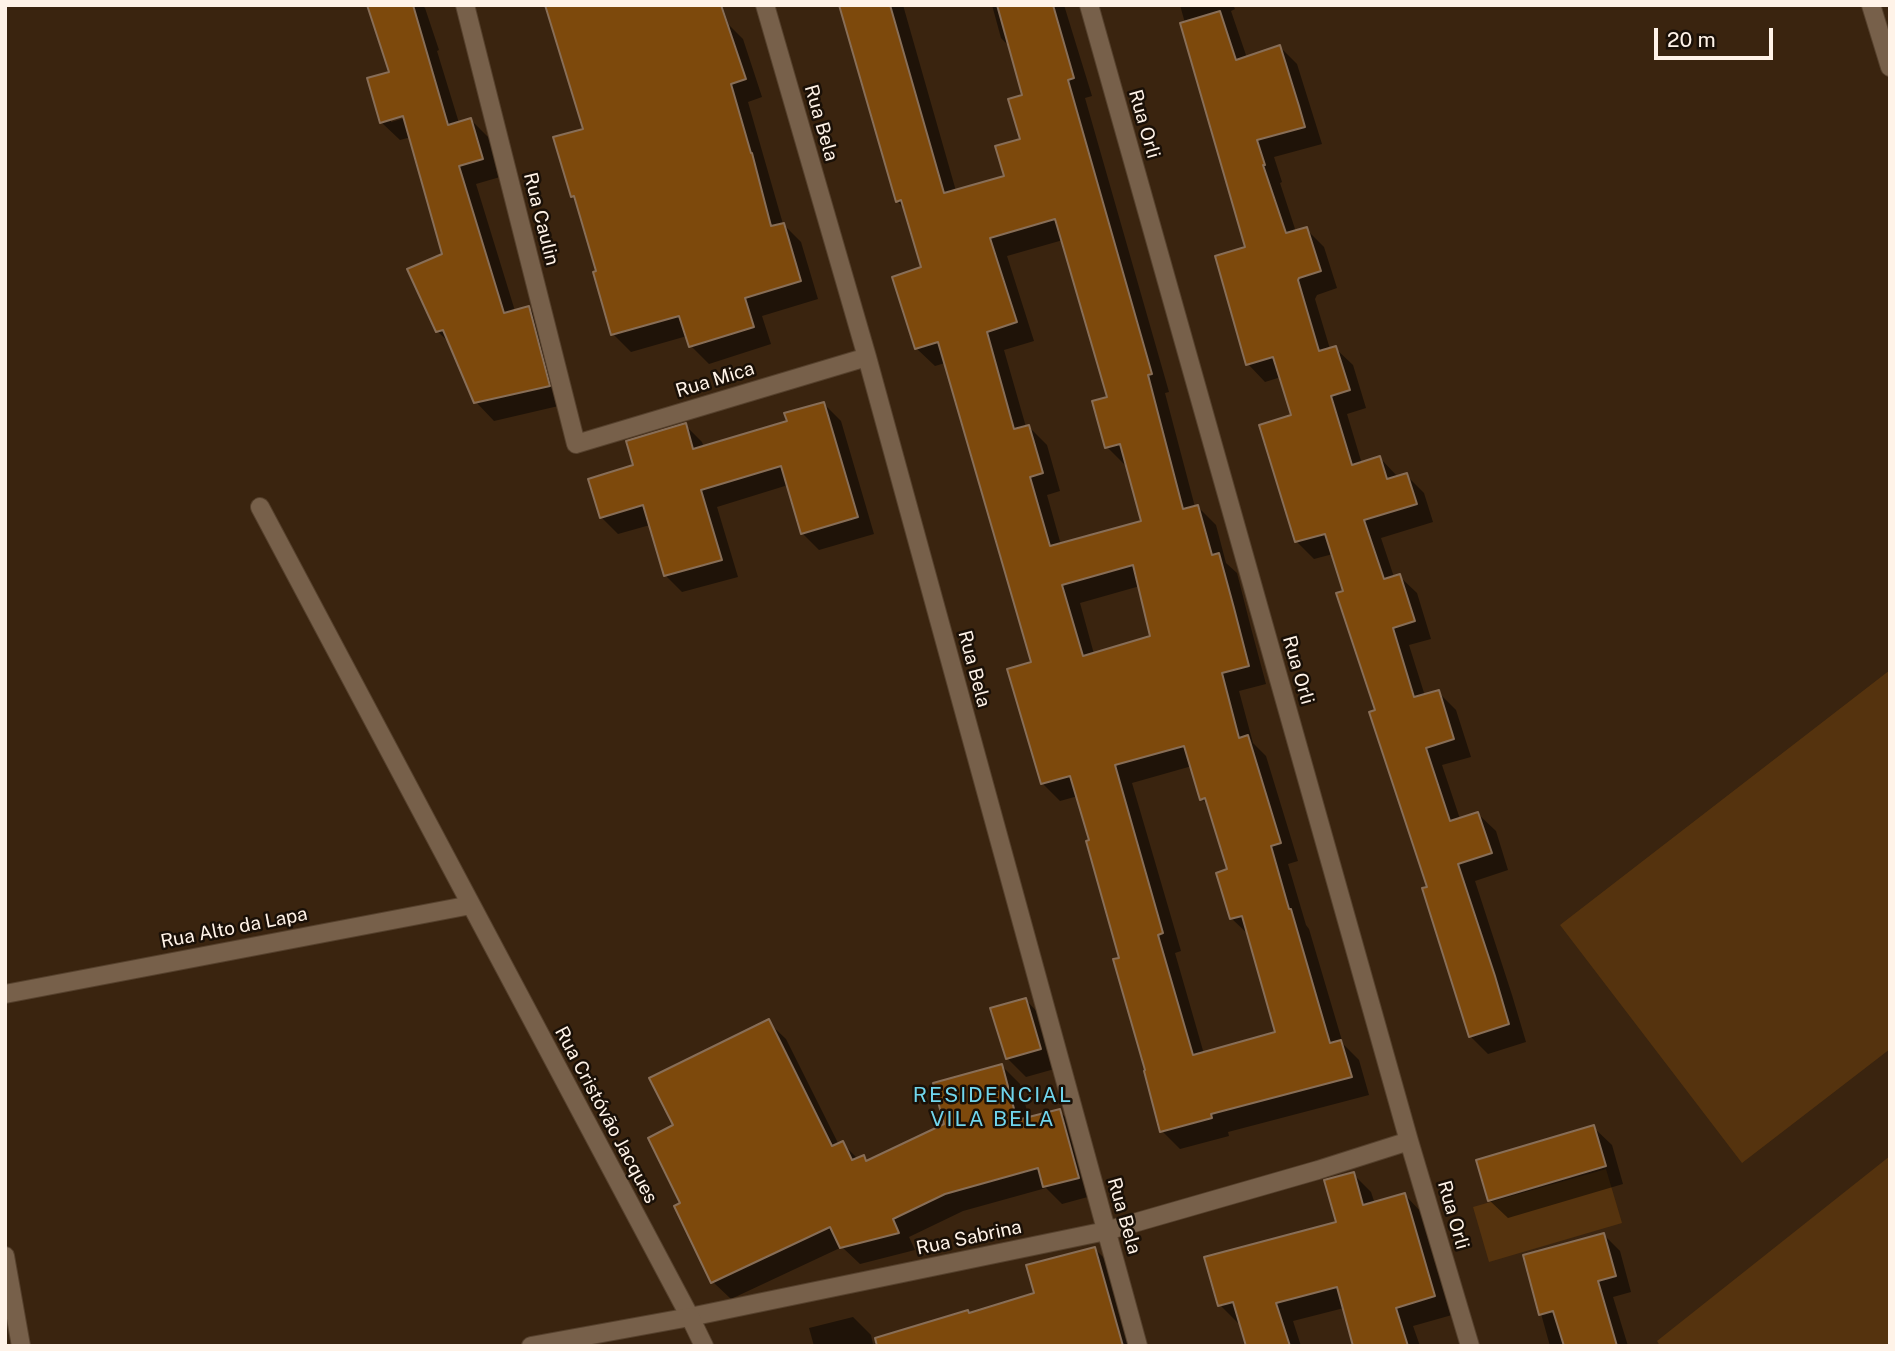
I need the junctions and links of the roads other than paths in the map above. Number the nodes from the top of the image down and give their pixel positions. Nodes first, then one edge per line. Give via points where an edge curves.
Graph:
1 (465, 5) edge
2 (765, 5) edge
3 (1089, 5) edge
4 (1871, 5) edge
5 (1890, 67) edge
6 (867, 357) junction
7 (576, 444) joint
8 (260, 508) dead end
9 (471, 905) junction
10 (5, 993) edge
11 (1409, 1140) junction
12 (1106, 1231) junction
13 (5, 1256) edge
14 (690, 1317) junction
15 (21, 1346) edge
16 (530, 1346) edge
17 (704, 1346) edge
18 (1138, 1346) edge
19 (1470, 1346) edge

1 - 7 street, Rua Caulin
2 - 6 street, Rua Bela
3 - 11 street, Rua Orli
4 - 5 street
6 - 7 street, Rua Mica
6 - 12 street, Rua Bela
8 - 9 street, Rua Cristóvão Jacques
9 - 10 street, Rua Alto da Lapa
9 - 14 street, Rua Cristóvão Jacques
11 - 12 street, Rua Sabrina
11 - 19 street, Rua Orli
12 - 14 street, Rua Sabrina
12 - 18 street, Rua Bela
13 - 15 street
14 - 16 street, Rua Sabrina
14 - 17 street, Rua Cristóvão Jacques

